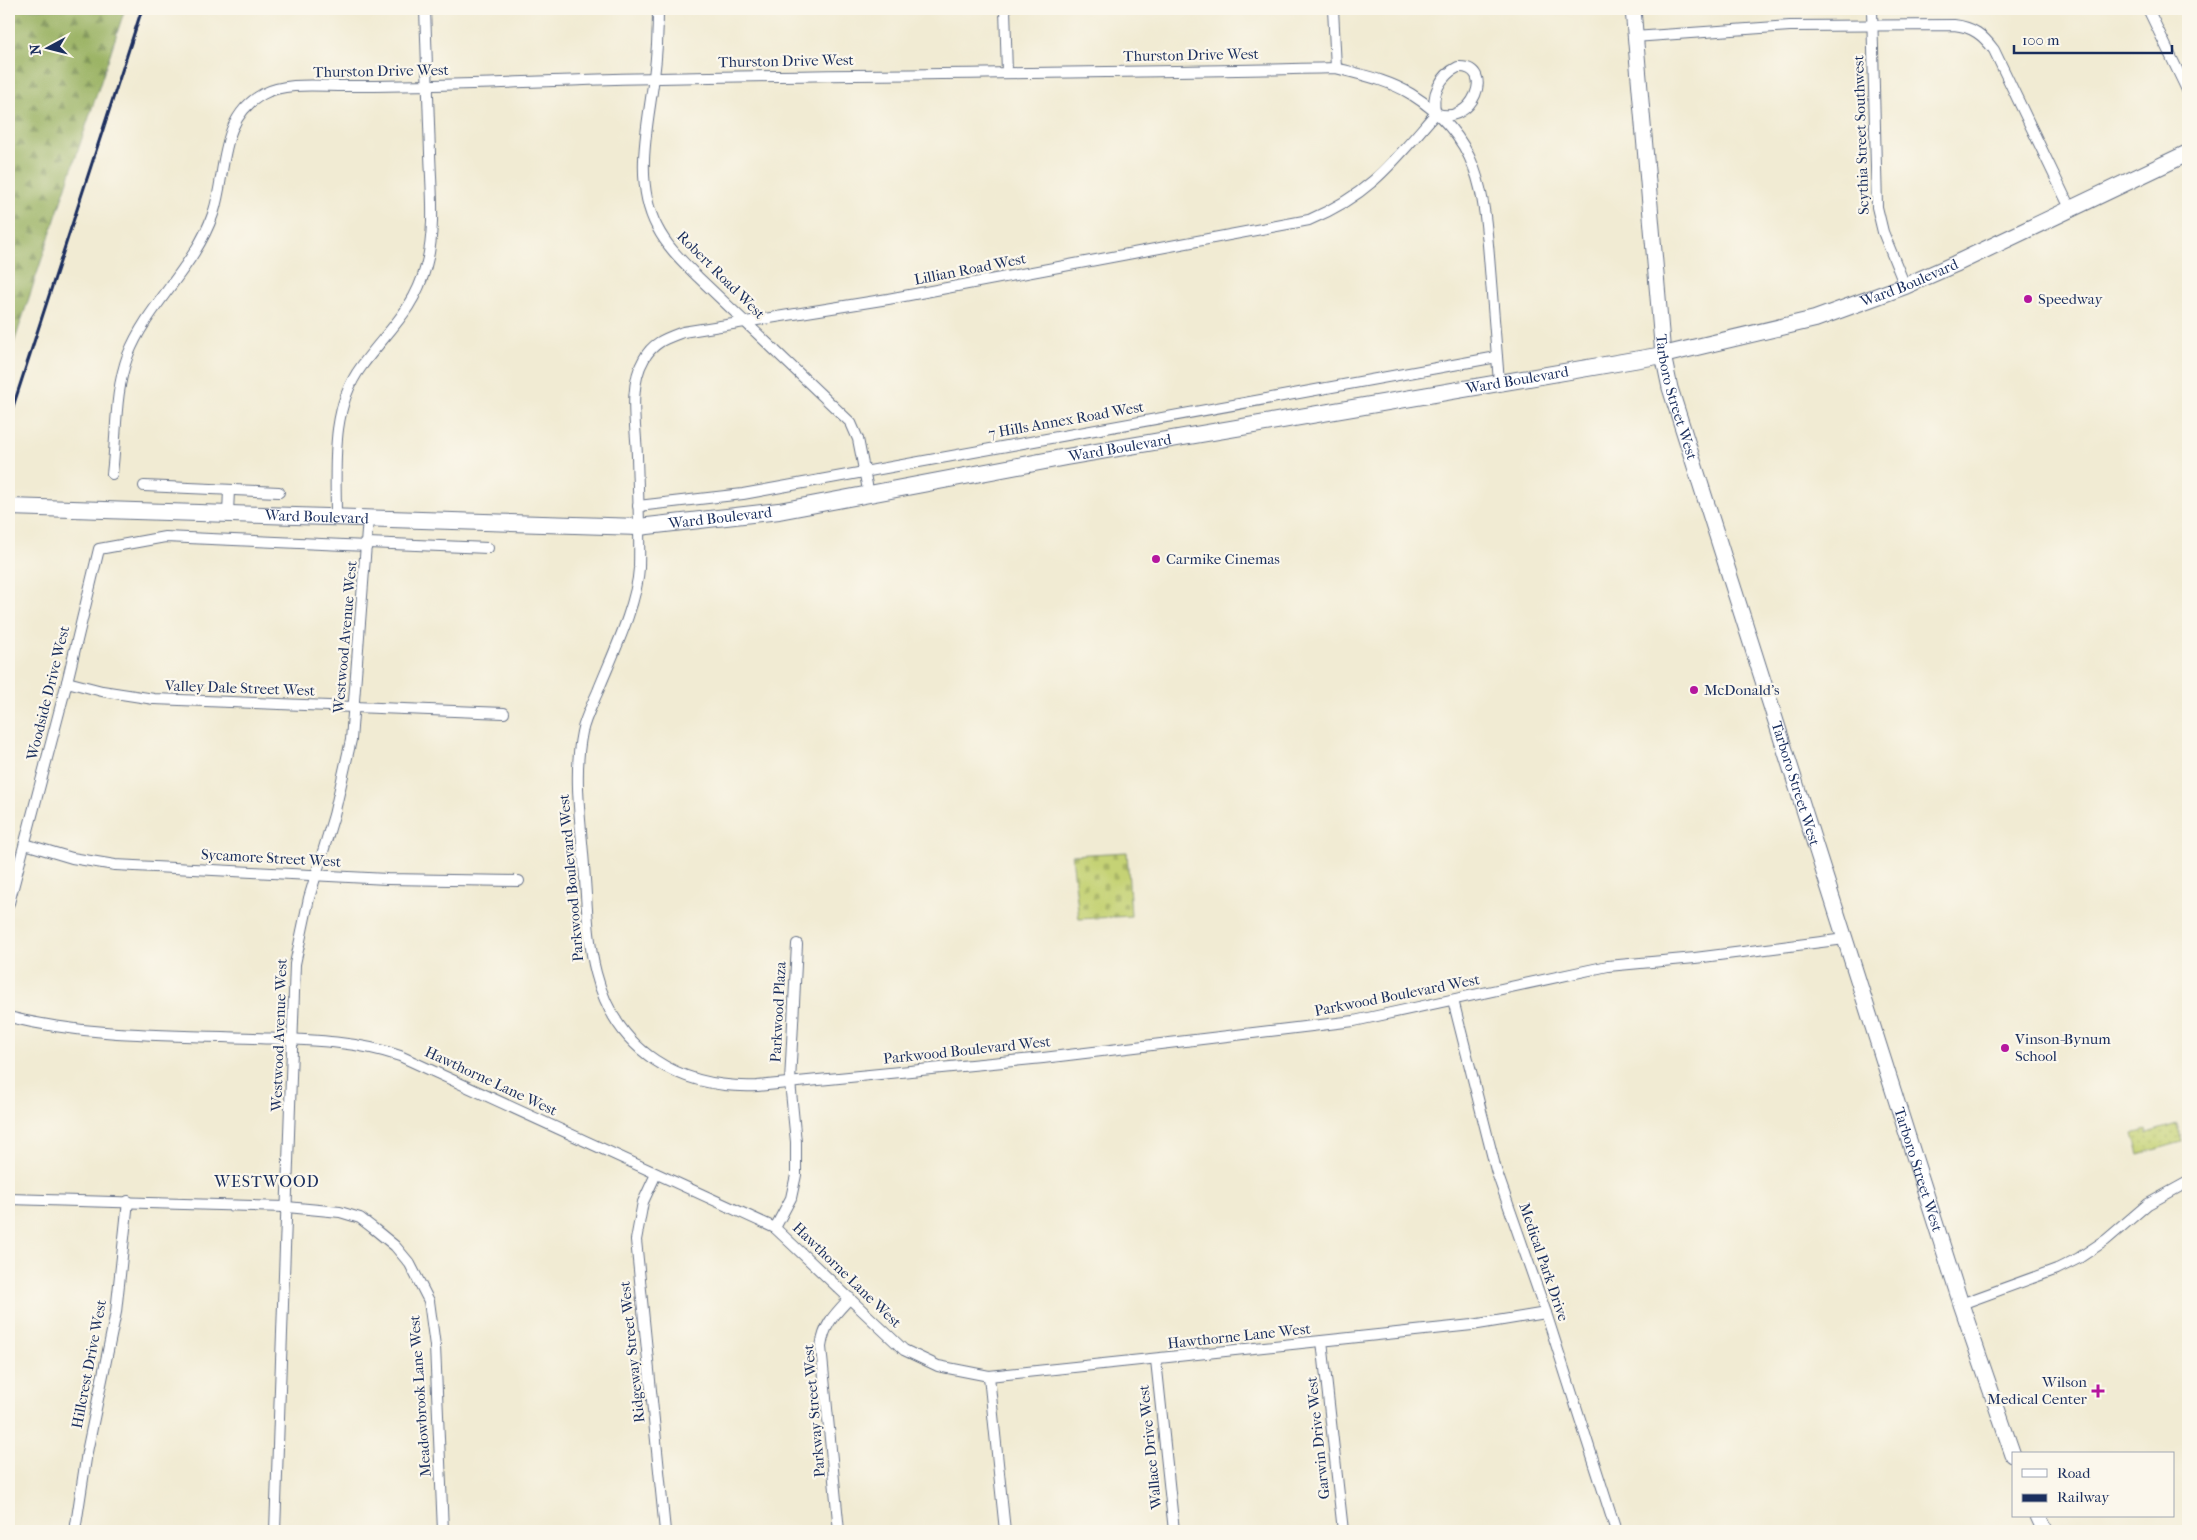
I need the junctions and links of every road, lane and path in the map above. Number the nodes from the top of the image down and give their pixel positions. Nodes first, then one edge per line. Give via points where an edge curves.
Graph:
1 (425, 9) edge
2 (658, 9) edge
3 (1005, 9) edge
4 (1333, 9) edge
5 (1632, 9) edge
6 (1872, 9) edge
7 (2148, 9) edge
8 (1872, 27) junction
9 (1634, 37) junction
10 (1336, 68) junction
11 (1007, 73) junction
12 (654, 78) junction
13 (428, 85) junction
14 (2188, 92) edge
15 (1436, 112) junction
16 (2188, 153) edge
17 (2070, 208) junction
18 (1905, 286) junction
19 (745, 322) junction
20 (1664, 355) junction
21 (1497, 357) junction
22 (1500, 382) junction
23 (864, 472) junction
24 (112, 474) dead end
25 (144, 486) dead end
26 (229, 490) junction
27 (279, 492) dead end
28 (869, 495) junction
29 (638, 506) junction
30 (12, 507) edge
31 (228, 513) junction
32 (336, 517) junction
33 (368, 518) junction
34 (639, 526) junction
35 (368, 545) junction
36 (488, 548) dead end
37 (67, 682) junction
38 (355, 708) junction
39 (504, 713) dead end
40 (25, 844) junction
41 (316, 874) junction
42 (519, 881) dead end
43 (9, 903) edge
44 (1845, 939) junction
45 (797, 944) dead end
46 (1453, 1000) junction
47 (9, 1017) edge
48 (291, 1039) junction
49 (790, 1082) junction
50 (656, 1174) junction
51 (2188, 1182) edge
52 (9, 1199) edge
53 (128, 1201) junction
54 (287, 1207) junction
55 (775, 1228) junction
56 (850, 1298) junction
57 (1961, 1304) junction
58 (1546, 1313) junction
59 (1322, 1342) junction
60 (1156, 1360) junction
61 (989, 1376) junction
62 (2012, 1452) edge
63 (2039, 1518) edge
64 (75, 1531) edge
65 (275, 1531) edge
66 (443, 1531) edge
67 (665, 1531) edge
68 (840, 1531) edge
69 (1005, 1531) edge
70 (1174, 1531) edge
71 (1343, 1531) edge
72 (1616, 1531) edge
73 (2044, 1531) edge

1 - 13 street
2 - 12 street, Robert Road West
3 - 11 street
4 - 10 street
5 - 9 main road, Tarboro Street West
6 - 8 street, Scythia Street Southwest
7 - 14 street
8 - 9 street via 1790,26
8 - 17 street via 1954,25 1982,35 1994,50
8 - 18 street, Scythia Street Southwest via 1877,207 1883,232
9 - 20 main road, Tarboro Street West
10 - 11 street, Thurston Drive West
10 - 15 street, Thurston Drive West via 1395,85
11 - 12 street, Thurston Drive West
12 - 13 street, Thurston Drive West
12 - 19 street, Robert Road West via 643,157 645,193 656,226 675,254
13 - 24 street, Thurston Drive West via 289,86 263,94 241,112 228,135 219,195 203,238 147,319 128,355 118,397
13 - 32 street via 431,240 426,266 406,312 361,367 346,399 338,428
15 - 15 street via 1433,104 1435,93 1449,73 1458,67 1474,71 1478,88 1463,111 1452,116
15 - 19 street, Lillian Road West via 1373,183 1341,206 1309,220 888,299
15 - 21 street, Thurston Drive West via 1466,150 1482,191
16 - 17 main road, Ward Boulevard
17 - 18 main road, Ward Boulevard
18 - 20 main road, Ward Boulevard via 1815,319
19 - 23 street, Robert Road West via 842,411 858,440
19 - 29 street, Lillian Road West via 683,332 656,343 643,359 635,392
20 - 22 main road, Ward Boulevard
20 - 44 main road, Tarboro Street West via 1670,388
21 - 22 street, Thurston Drive West
21 - 23 street, 7 Hills Annex Road West
22 - 28 main road, Ward Boulevard via 1066,457
23 - 28 street, Robert Road West
23 - 29 street, 7 Hills Annex Road West via 743,494
25 - 26 street
26 - 27 street
26 - 31 street
28 - 34 main road, Ward Boulevard via 713,520
29 - 34 street, Lillian Road West
30 - 31 main road, Ward Boulevard
31 - 32 main road, Ward Boulevard
32 - 33 main road, Ward Boulevard
33 - 34 main road, Ward Boulevard
33 - 35 street, Westwood Avenue West
34 - 49 street, Parkwood Boulevard West via 636,593 586,717 580,742 578,784 596,973 603,994 623,1029 642,1050 670,1070 714,1085 757,1086
35 - 36 street
35 - 37 street, Woodside Drive West via 165,537 99,548
35 - 38 street, Westwood Avenue West
37 - 38 street, Valley Dale Street West via 154,699
37 - 40 street, Woodside Drive West
38 - 39 street, Valley Dale Street West
38 - 41 street, Westwood Avenue West via 334,815
40 - 41 street, Sycamore Street West via 72,858 114,865
40 - 43 street, Woodside Drive West
41 - 42 street, Sycamore Street West via 387,879
41 - 48 street, Westwood Avenue West via 295,964
44 - 46 street, Parkwood Boulevard West via 1608,966
44 - 57 main road, Tarboro Street West
45 - 49 street, Parkwood Plaza
46 - 49 street, Parkwood Boulevard West via 1354,1021 1259,1034
46 - 58 street, Medical Park Drive via 1496,1170
47 - 48 street, Hawthorne Lane West via 124,1034
48 - 50 street, Hawthorne Lane West via 356,1044 400,1056
48 - 54 street, Westwood Avenue West
49 - 55 street, Parkwood Plaza via 796,1174 791,1198
50 - 55 street, Hawthorne Lane West
50 - 67 street, Ridgeway Street West via 643,1202 636,1240
51 - 57 street via 2148,1204 2080,1258
52 - 53 street, Meadowbrook Lane West
53 - 54 street, Meadowbrook Lane West
53 - 64 street, Hillcrest Drive West via 116,1312
54 - 65 street, Westwood Avenue West
54 - 66 street, Meadowbrook Lane West via 340,1212 360,1218 395,1246 418,1275 429,1300 435,1346
55 - 56 street, Hawthorne Lane West
56 - 61 street, Hawthorne Lane West via 904,1350 938,1366
56 - 68 street, Parkway Street West via 828,1321 821,1347
57 - 62 main road, Tarboro Street West
58 - 59 street, Hawthorne Lane West
58 - 72 street, Medical Park Drive
59 - 60 street, Hawthorne Lane West
59 - 71 street, Garwin Drive West
60 - 61 street, Hawthorne Lane West
60 - 70 street, Wallace Drive West
61 - 69 street
63 - 73 main road

